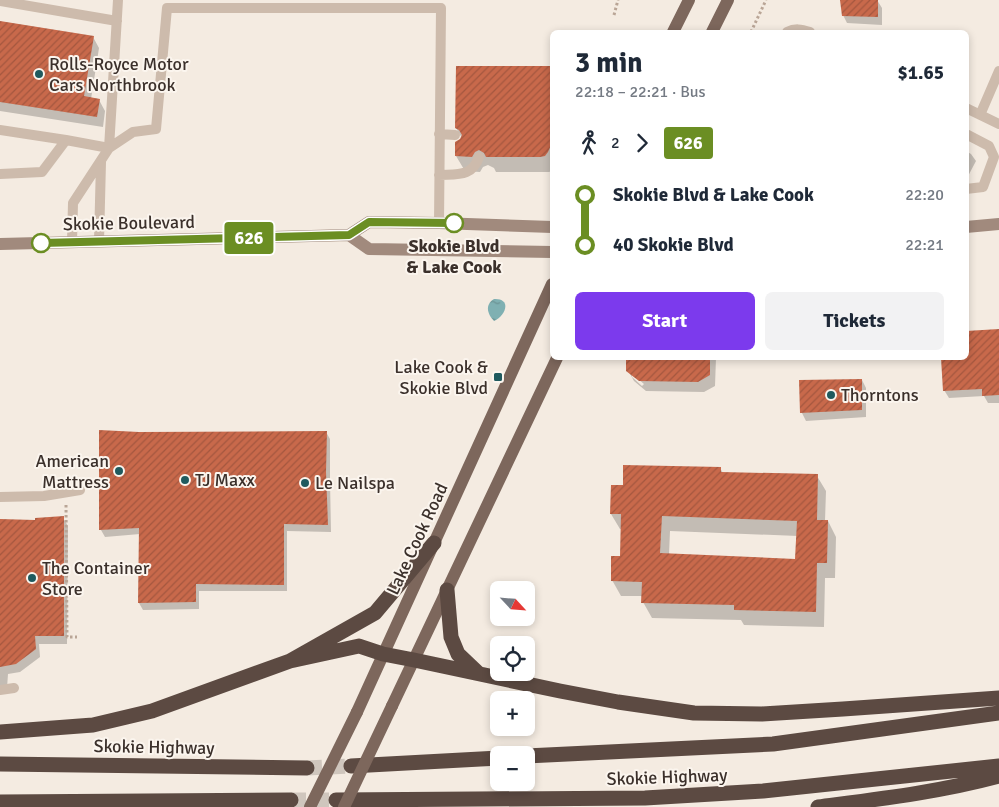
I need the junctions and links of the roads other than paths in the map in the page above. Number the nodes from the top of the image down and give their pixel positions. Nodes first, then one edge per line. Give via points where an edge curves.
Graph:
1 (118, 0) edge
2 (689, 0) edge
3 (728, 0) edge
4 (0, 1) edge
5 (117, 21) junction
6 (674, 30) edge
7 (713, 30) edge
8 (790, 30) edge
9 (805, 30) edge
10 (999, 71) edge
11 (969, 109) edge
12 (980, 114) junction
13 (999, 124) edge
14 (0, 130) edge
15 (439, 134) junction
16 (455, 134) dead end
17 (969, 136) edge
18 (66, 140) junction
19 (109, 148) junction
20 (479, 157) dead end
21 (101, 161) junction
22 (0, 174) edge
23 (439, 175) junction
24 (969, 188) edge
25 (439, 223) junction
26 (999, 224) edge
27 (550, 227) edge
28 (969, 227) edge
29 (349, 235) junction
30 (99, 241) junction
31 (72, 242) junction
32 (0, 244) edge
33 (550, 252) edge
34 (550, 288) edge
35 (556, 360) edge
36 (80, 490) dead end
37 (0, 497) edge
38 (434, 543) junction
39 (447, 590) junction
40 (383, 654) junction
41 (414, 660) junction
42 (290, 661) junction
43 (479, 674) junction
44 (14, 688) dead end
45 (0, 690) edge
46 (999, 698) edge
47 (999, 712) edge
48 (0, 732) edge
49 (535, 756) edge
50 (490, 758) edge
51 (0, 764) edge
52 (351, 766) tunnel mouth
53 (999, 766) edge
54 (307, 768) tunnel mouth
55 (999, 776) edge
56 (291, 800) tunnel mouth
57 (0, 802) edge
58 (340, 804) edge
59 (310, 807) edge
60 (818, 807) edge

1 - 5 lane
2 - 6 main road
3 - 7 main road
4 - 5 lane
5 - 19 lane
8 - 9 lane
10 - 12 lane
11 - 12 lane
12 - 13 lane
14 - 18 lane
15 - 16 lane
15 - 19 lane via 441,8 167,8 156,129 134,132
15 - 23 lane
17 - 24 lane via 989,146 994,156 983,187
18 - 19 lane
18 - 22 lane via 42,172
19 - 21 lane
20 - 23 lane via 476,166 468,172
21 - 30 lane
21 - 31 lane via 73,203
23 - 25 lane
25 - 27 main road
25 - 29 main road via 369,222
26 - 28 main road
29 - 30 main road, Skokie Boulevard
29 - 33 main road via 369,248
30 - 31 main road, Skokie Boulevard
31 - 32 main road, Skokie Boulevard
34 - 38 main road, Lake Cook Road
35 - 39 main road
36 - 37 lane via 44,496
38 - 40 main road, Lake Cook Road
38 - 42 highway via 375,613
39 - 41 main road
39 - 43 highway via 451,637 458,654
40 - 41 highway
40 - 42 highway via 358,646
40 - 59 main road, Lake Cook Road, bridge
41 - 43 highway
41 - 58 main road, bridge
42 - 48 highway via 152,711 93,725
43 - 46 highway via 618,702 694,713 762,714
44 - 45 lane
47 - 49 highway, Skokie Highway via 773,744
50 - 52 highway
51 - 54 highway, Skokie Highway
53 - 58 highway, Skokie Highway via 763,791 645,798
55 - 60 highway
56 - 57 highway

